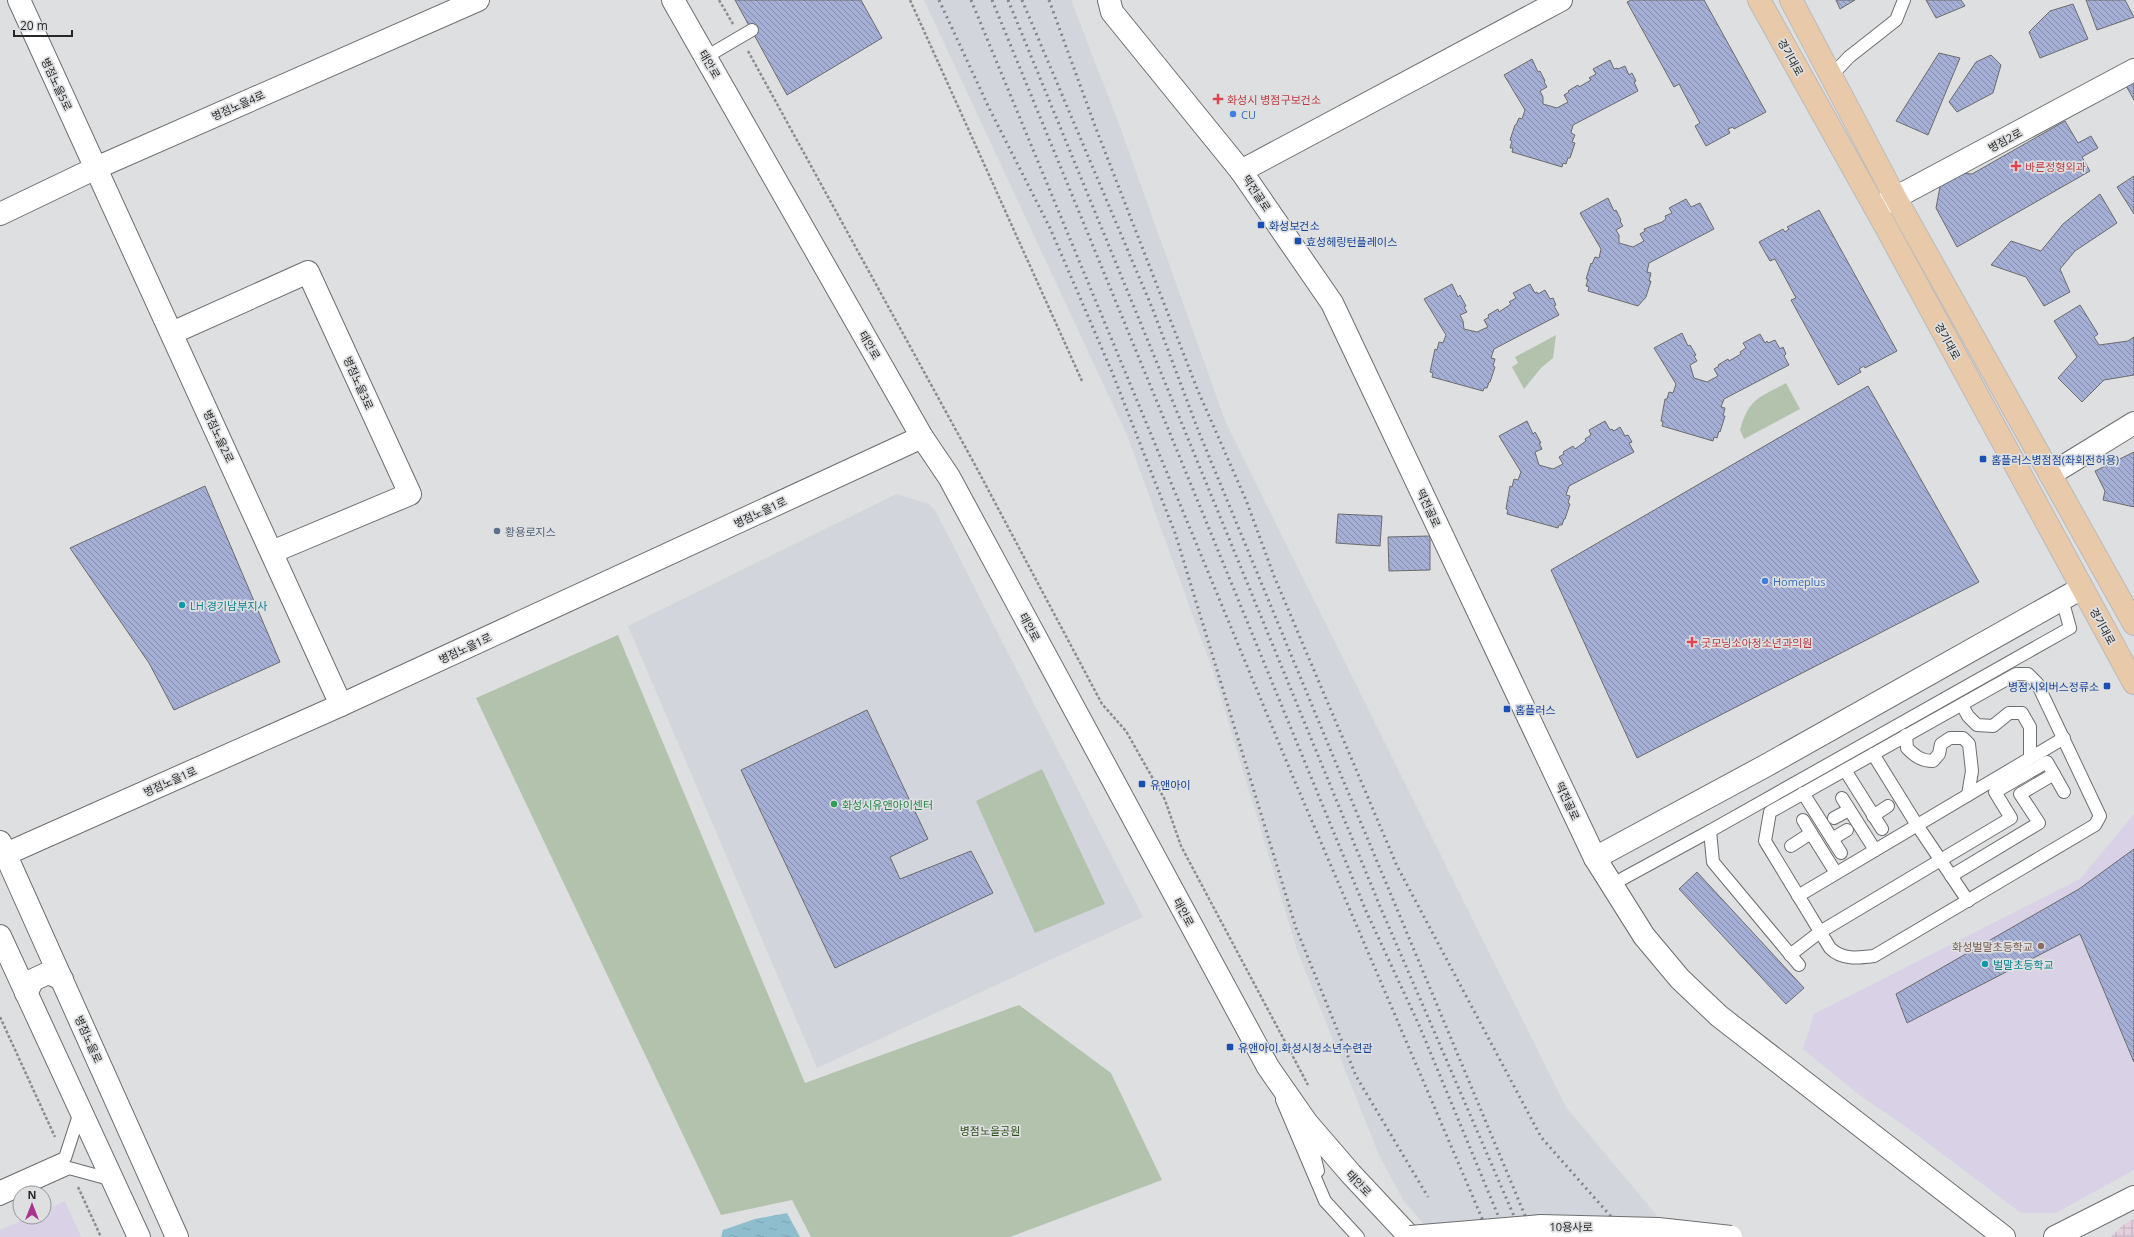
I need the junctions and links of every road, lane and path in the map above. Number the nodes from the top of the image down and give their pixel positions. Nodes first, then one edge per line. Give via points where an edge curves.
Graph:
1 (19, 0) edge
2 (478, 0) edge
3 (673, 0) edge
4 (719, 0) edge
5 (910, 0) edge
6 (1109, 0) edge
7 (1561, 0) edge
8 (1759, 0) edge
9 (1791, 0) edge
10 (1904, 0) edge
11 (752, 30) dead end
12 (740, 37) junction
13 (706, 57) junction
14 (2134, 70) edge
15 (1831, 76) junction
16 (96, 168) junction
17 (1241, 170) junction
18 (1895, 197) junction
19 (1876, 208) junction
20 (0, 214) edge
21 (172, 333) junction
22 (1082, 381) dead end
23 (2134, 423) edge
24 (922, 437) junction
25 (2051, 474) junction
26 (272, 552) junction
27 (2082, 588) junction
28 (2062, 599) junction
29 (2134, 624) edge
30 (2030, 651) junction
31 (2028, 674) junction
32 (2134, 683) edge
33 (341, 705) junction
34 (1962, 705) junction
35 (1906, 735) junction
36 (2064, 738) junction
37 (1873, 754) junction
38 (2030, 757) junction
39 (1845, 770) junction
40 (2054, 774) junction
41 (2064, 792) dead end
42 (1803, 793) junction
43 (1968, 795) junction
44 (1842, 798) dead end
45 (1888, 806) dead end
46 (1849, 810) junction
47 (1874, 816) junction
48 (1834, 818) dead end
49 (1803, 820) dead end
50 (1917, 825) junction
51 (1882, 829) dead end
52 (1847, 830) dead end
53 (1710, 831) junction
54 (1810, 833) junction
55 (1832, 839) junction
56 (1791, 846) dead end
57 (3, 848) edge
58 (1875, 850) junction
59 (1841, 853) dead end
60 (1595, 858) junction
61 (1941, 861) junction
62 (1836, 873) junction
63 (1951, 876) junction
64 (1611, 885) junction
65 (1798, 896) junction
66 (1968, 900) junction
67 (1820, 932) junction
68 (0, 936) edge
69 (1790, 955) junction
70 (1799, 965) dead end
71 (62, 979) junction
72 (26, 993) junction
73 (0, 1017) edge
74 (1268, 1067) junction
75 (1310, 1088) dead end
76 (81, 1110) junction
77 (1307, 1123) junction
78 (67, 1163) junction
79 (113, 1180) junction
80 (0, 1187) edge
81 (2134, 1197) edge
82 (0, 1199) edge
83 (1324, 1201) junction
84 (101, 1237) edge
85 (139, 1237) edge
86 (177, 1237) edge
87 (1358, 1237) edge
88 (1410, 1237) edge
89 (1731, 1237) edge
90 (2004, 1237) edge
91 (2055, 1237) edge

1 - 16 street, 병점노을5로
2 - 16 street, 병점노을4로
3 - 13 street, 태안로
4 - 12 path
5 - 22 path
6 - 17 street, 떡전골로 via 1112,12
7 - 17 street, 떡전골로
8 - 19 main road, 경기대로
9 - 15 main road
10 - 15 lane via 1896,20
11 - 12 lane
12 - 13 lane
12 - 75 path via 974,463 1102,704 1126,731 1166,800 1181,846
13 - 24 street, 태안로
14 - 18 street, 병점2로
15 - 18 main road
16 - 20 street, 병점노을4로
16 - 21 street, 병점노을2로
17 - 60 street, 떡전골로 via 1335,309
18 - 19 street, 병점2로
18 - 25 main road
19 - 27 main road, 경기대로
21 - 26 street, 병점노을2로
21 - 26 street, 병점노을3로 via 308,272 410,494
23 - 25 street
24 - 33 street, 병점노을1로
24 - 74 street, 태안로 via 949,477
25 - 29 main road
26 - 33 street, 병점노을2로
27 - 28 street
27 - 32 main road, 경기대로
28 - 30 lane via 2070,628
28 - 60 street via 1767,766
30 - 31 lane
30 - 53 lane
31 - 34 lane via 2016,674
31 - 36 lane via 2038,683
33 - 57 street, 병점노을1로
34 - 35 lane
34 - 38 lane via 1977,725 1993,726 2009,713 2022,713 2030,727
35 - 37 lane
35 - 43 lane via 1907,748 1915,757 1925,761 1933,761 1941,744 1950,738 1963,738 1969,744 1972,771
36 - 38 lane
36 - 66 lane via 2100,816 2096,825
37 - 39 lane
37 - 50 lane
38 - 43 lane
39 - 42 lane
39 - 47 lane
40 - 41 lane
40 - 61 lane via 2047,762 1996,792 2011,818
40 - 63 lane via 2020,794 2039,823
42 - 55 lane
42 - 65 lane via 1770,812 1765,841
43 - 50 lane
44 - 46 lane
45 - 47 lane
46 - 48 lane
46 - 58 lane
47 - 51 lane
49 - 54 lane
50 - 58 lane
50 - 61 lane
52 - 55 lane
53 - 64 lane
53 - 69 lane via 1713,862
54 - 56 lane
54 - 62 lane
55 - 59 lane
57 - 71 street, 병점노을로
58 - 62 lane
60 - 64 street, 떡전골로
61 - 63 lane
61 - 67 lane
62 - 65 lane
63 - 66 lane
64 - 90 street, 떡전골로 via 1644,936 1680,979 1719,1016
65 - 67 lane
66 - 67 lane via 1874,956 1853,958 1836,954
67 - 69 lane
68 - 72 street
69 - 70 lane
71 - 72 street via 48,973 33,980
71 - 86 street, 병점노을로
72 - 76 street
73 - 78 path
74 - 77 street, 태안로
74 - 83 lane
76 - 78 lane
76 - 79 street
77 - 83 lane
77 - 88 street, 태안로
78 - 79 lane
78 - 80 lane
78 - 82 lane
78 - 84 path
79 - 85 street
81 - 91 street
83 - 87 lane
88 - 89 street, 10용사로, bridge via 1541,1226 1658,1229

